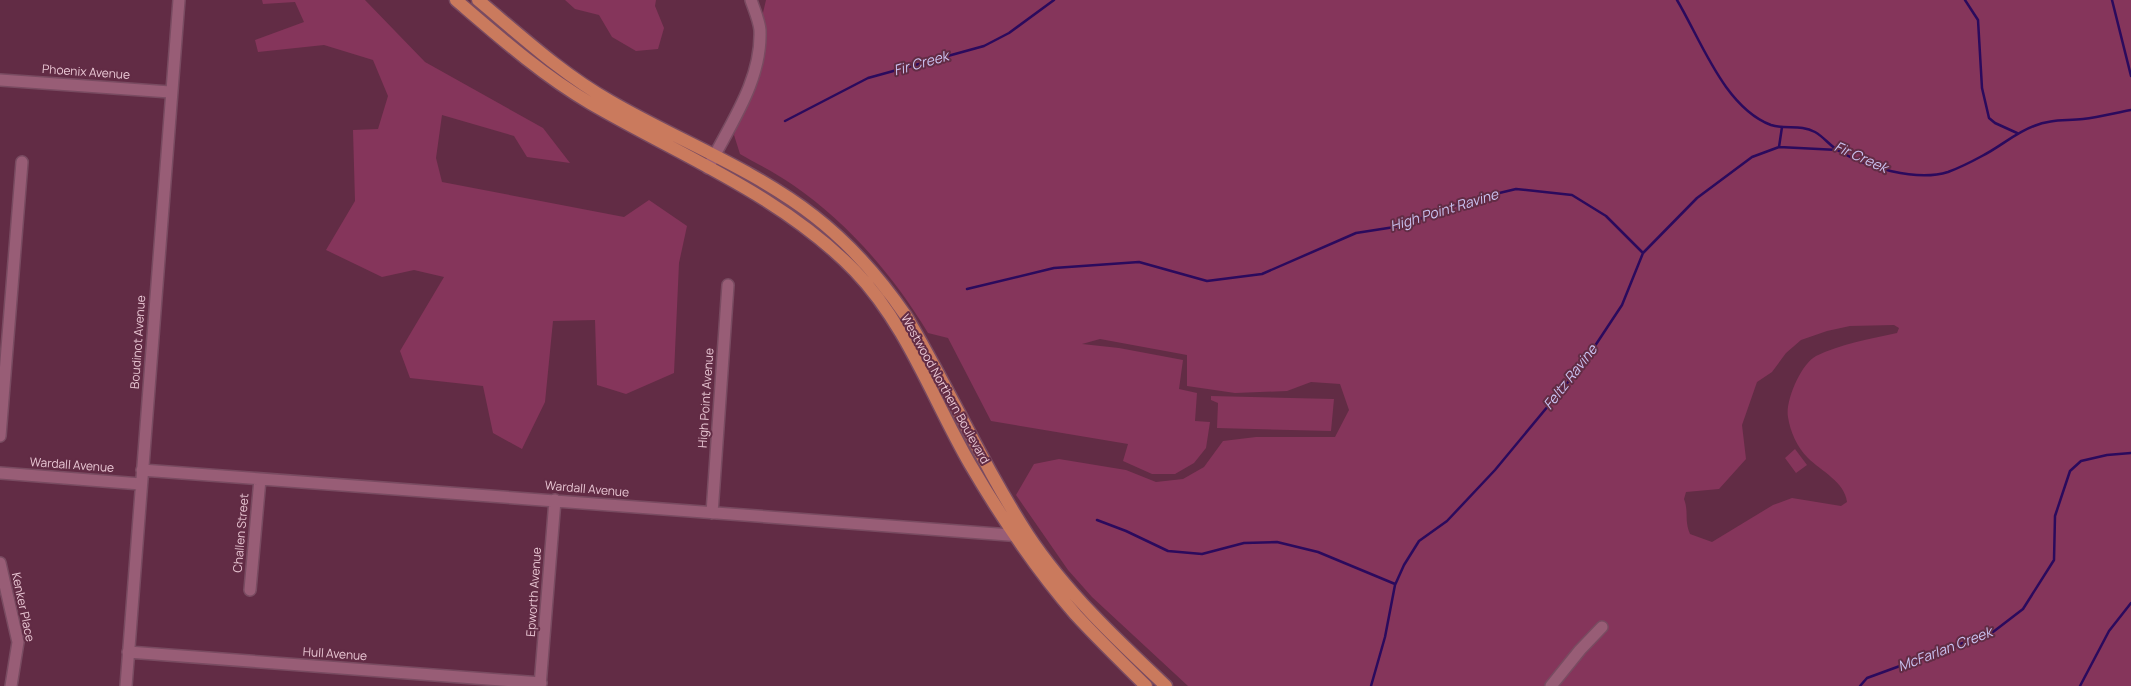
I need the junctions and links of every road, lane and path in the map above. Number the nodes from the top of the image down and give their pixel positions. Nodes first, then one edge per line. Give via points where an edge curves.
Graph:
1 (178, 0) edge
2 (456, 0) edge
3 (478, 0) edge
4 (751, 0) edge
5 (0, 80) edge
6 (170, 92) junction
7 (714, 156) junction
8 (22, 162) dead end
9 (708, 168) junction
10 (728, 285) dead end
11 (0, 436) edge
12 (142, 470) junction
13 (0, 473) edge
14 (260, 479) junction
15 (141, 484) junction
16 (555, 500) junction
17 (712, 513) junction
18 (1014, 536) junction
19 (1029, 536) junction
20 (0, 563) edge
21 (250, 590) dead end
22 (1602, 627) dead end
23 (128, 652) junction
24 (540, 685) edge
25 (12, 686) edge
26 (126, 686) edge
27 (1146, 686) edge
28 (1166, 686) edge
29 (1551, 686) edge

1 - 6 street, Boudinot Avenue
2 - 9 main road, Westwood Northern Boulevard via 557,82
3 - 7 main road, Westwood Northern Boulevard via 569,74 609,101
4 - 7 street via 760,28 759,58 740,108
5 - 6 street, Phoenix Avenue
6 - 12 street, Boudinot Avenue
7 - 9 street
7 - 19 main road, Westwood Northern Boulevard via 754,177 814,216 855,252 892,294 984,462
8 - 11 street
9 - 18 main road, Westwood Northern Boulevard via 764,198 796,220 856,273 902,336 968,461
10 - 17 street, High Point Avenue
12 - 14 street, Wardall Avenue
12 - 15 street, Boudinot Avenue
13 - 15 street, Wardall Avenue
14 - 16 street, Wardall Avenue
14 - 21 street, Challen Street
15 - 23 street, Boudinot Avenue
16 - 17 street, Wardall Avenue
16 - 24 street, Epworth Avenue
17 - 18 street, Wardall Avenue
18 - 19 street, Wardall Avenue
18 - 27 main road, Westwood Northern Boulevard via 1076,615
19 - 28 main road, Westwood Northern Boulevard via 1083,604
20 - 25 street, Kenker Place via 18,642
22 - 29 street
23 - 24 street, Hull Avenue
23 - 26 street, Boudinot Avenue

